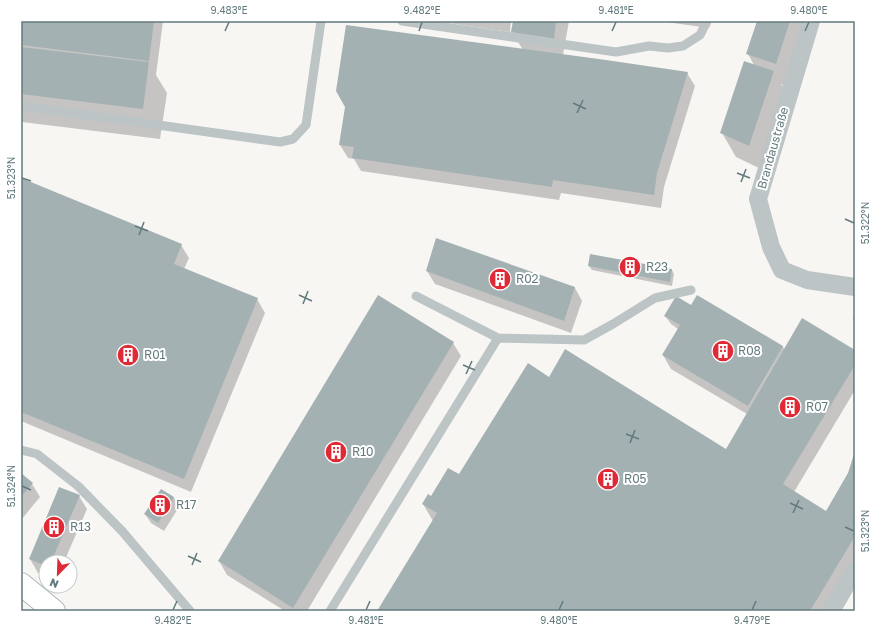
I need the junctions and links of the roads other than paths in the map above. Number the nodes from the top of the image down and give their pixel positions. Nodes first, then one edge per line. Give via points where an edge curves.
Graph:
1 (321, 21) edge
2 (402, 21) edge
3 (707, 21) edge
4 (811, 21) edge
5 (21, 106) edge
6 (855, 287) edge
7 (691, 290) dead end
8 (416, 296) dead end
9 (498, 338) junction
10 (21, 450) edge
11 (855, 570) edge
12 (21, 584) edge
13 (54, 611) edge
14 (190, 611) edge
15 (330, 611) edge
16 (831, 611) edge

1 - 5 lane via 306,125 293,139 280,142
2 - 3 lane via 616,52 649,46 683,46 700,35
4 - 6 street, Brandaustraße via 758,199 771,247 782,270 807,280
7 - 9 lane via 655,298 584,340
8 - 9 lane
9 - 15 lane
10 - 14 lane via 37,454 99,506
11 - 16 street
12 - 13 main road

